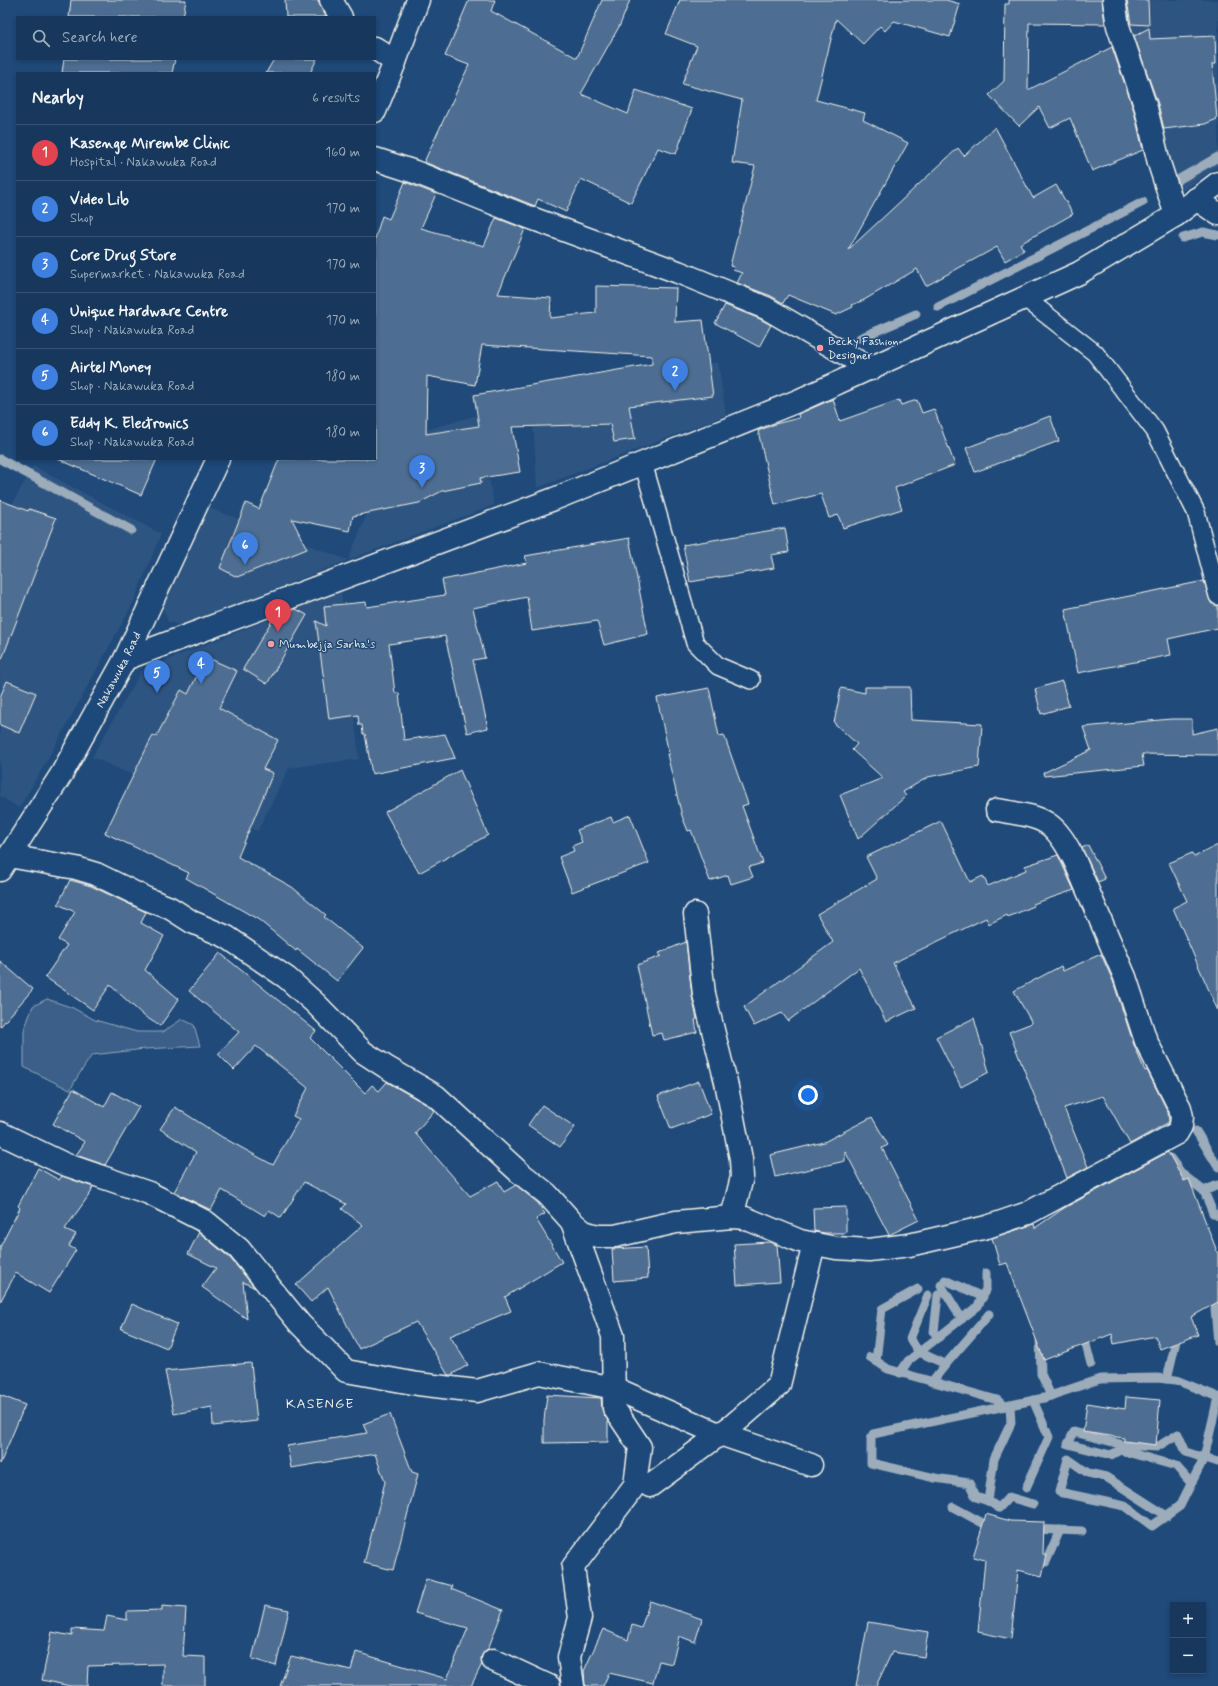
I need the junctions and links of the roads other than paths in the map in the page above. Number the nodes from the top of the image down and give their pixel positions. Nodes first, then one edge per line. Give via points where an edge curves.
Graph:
1 (331, 0) edge
2 (418, 0) edge
3 (1114, 0) edge
4 (340, 16) edge
5 (376, 49) edge
6 (395, 62) junction
7 (376, 109) edge
8 (376, 159) edge
9 (1218, 183) edge
10 (1196, 198) junction
11 (1218, 214) edge
12 (1176, 215) junction
13 (1025, 298) junction
14 (871, 369) junction
15 (218, 460) edge
16 (643, 463) junction
17 (1218, 596) edge
18 (125, 659) junction
19 (750, 680) dead end
20 (997, 810) dead end
21 (4, 863) edge
22 (695, 914) dead end
23 (0, 1133) edge
24 (732, 1217) junction
25 (572, 1222) junction
26 (814, 1244) junction
27 (614, 1388) junction
28 (720, 1434) junction
29 (811, 1466) dead end
30 (650, 1486) dead end
31 (493, 1660) dead end
32 (549, 1686) edge
33 (574, 1686) edge

1 - 4 street
2 - 6 street
3 - 12 street via 1118,26 1146,108 1159,163
5 - 6 street
6 - 7 street
8 - 14 street via 678,272 766,308
9 - 10 street
10 - 11 street
10 - 12 street
12 - 13 street via 1079,273
13 - 14 street
13 - 17 lane via 1095,353 1155,431 1196,512
14 - 16 street
15 - 18 street, Nakawuka Road
16 - 18 street via 554,499
16 - 19 lane via 695,643 718,666
18 - 21 street, Nakawuka Road via 61,775
20 - 26 street via 1038,818 1051,825 1066,842 1125,977 1146,1041 1180,1108 1181,1126 1177,1133 1075,1189 1028,1213 987,1227 909,1245 869,1250
21 - 25 street via 76,868 96,874 227,937 287,978 363,1052 436,1096 519,1172 547,1194
22 - 24 street via 704,994 726,1082 741,1159 742,1178
23 - 27 street via 64,1164 149,1193 206,1222 239,1249 300,1324 346,1370 418,1384 477,1391 539,1373
24 - 25 street via 676,1222 615,1236 598,1236 584,1232
24 - 26 street via 745,1218 800,1241
25 - 27 street via 613,1336
26 - 28 street via 779,1385
27 - 28 street
27 - 33 street via 614,1408 640,1447 635,1485 573,1567 580,1618 569,1657
28 - 29 street
28 - 30 street
31 - 32 street

